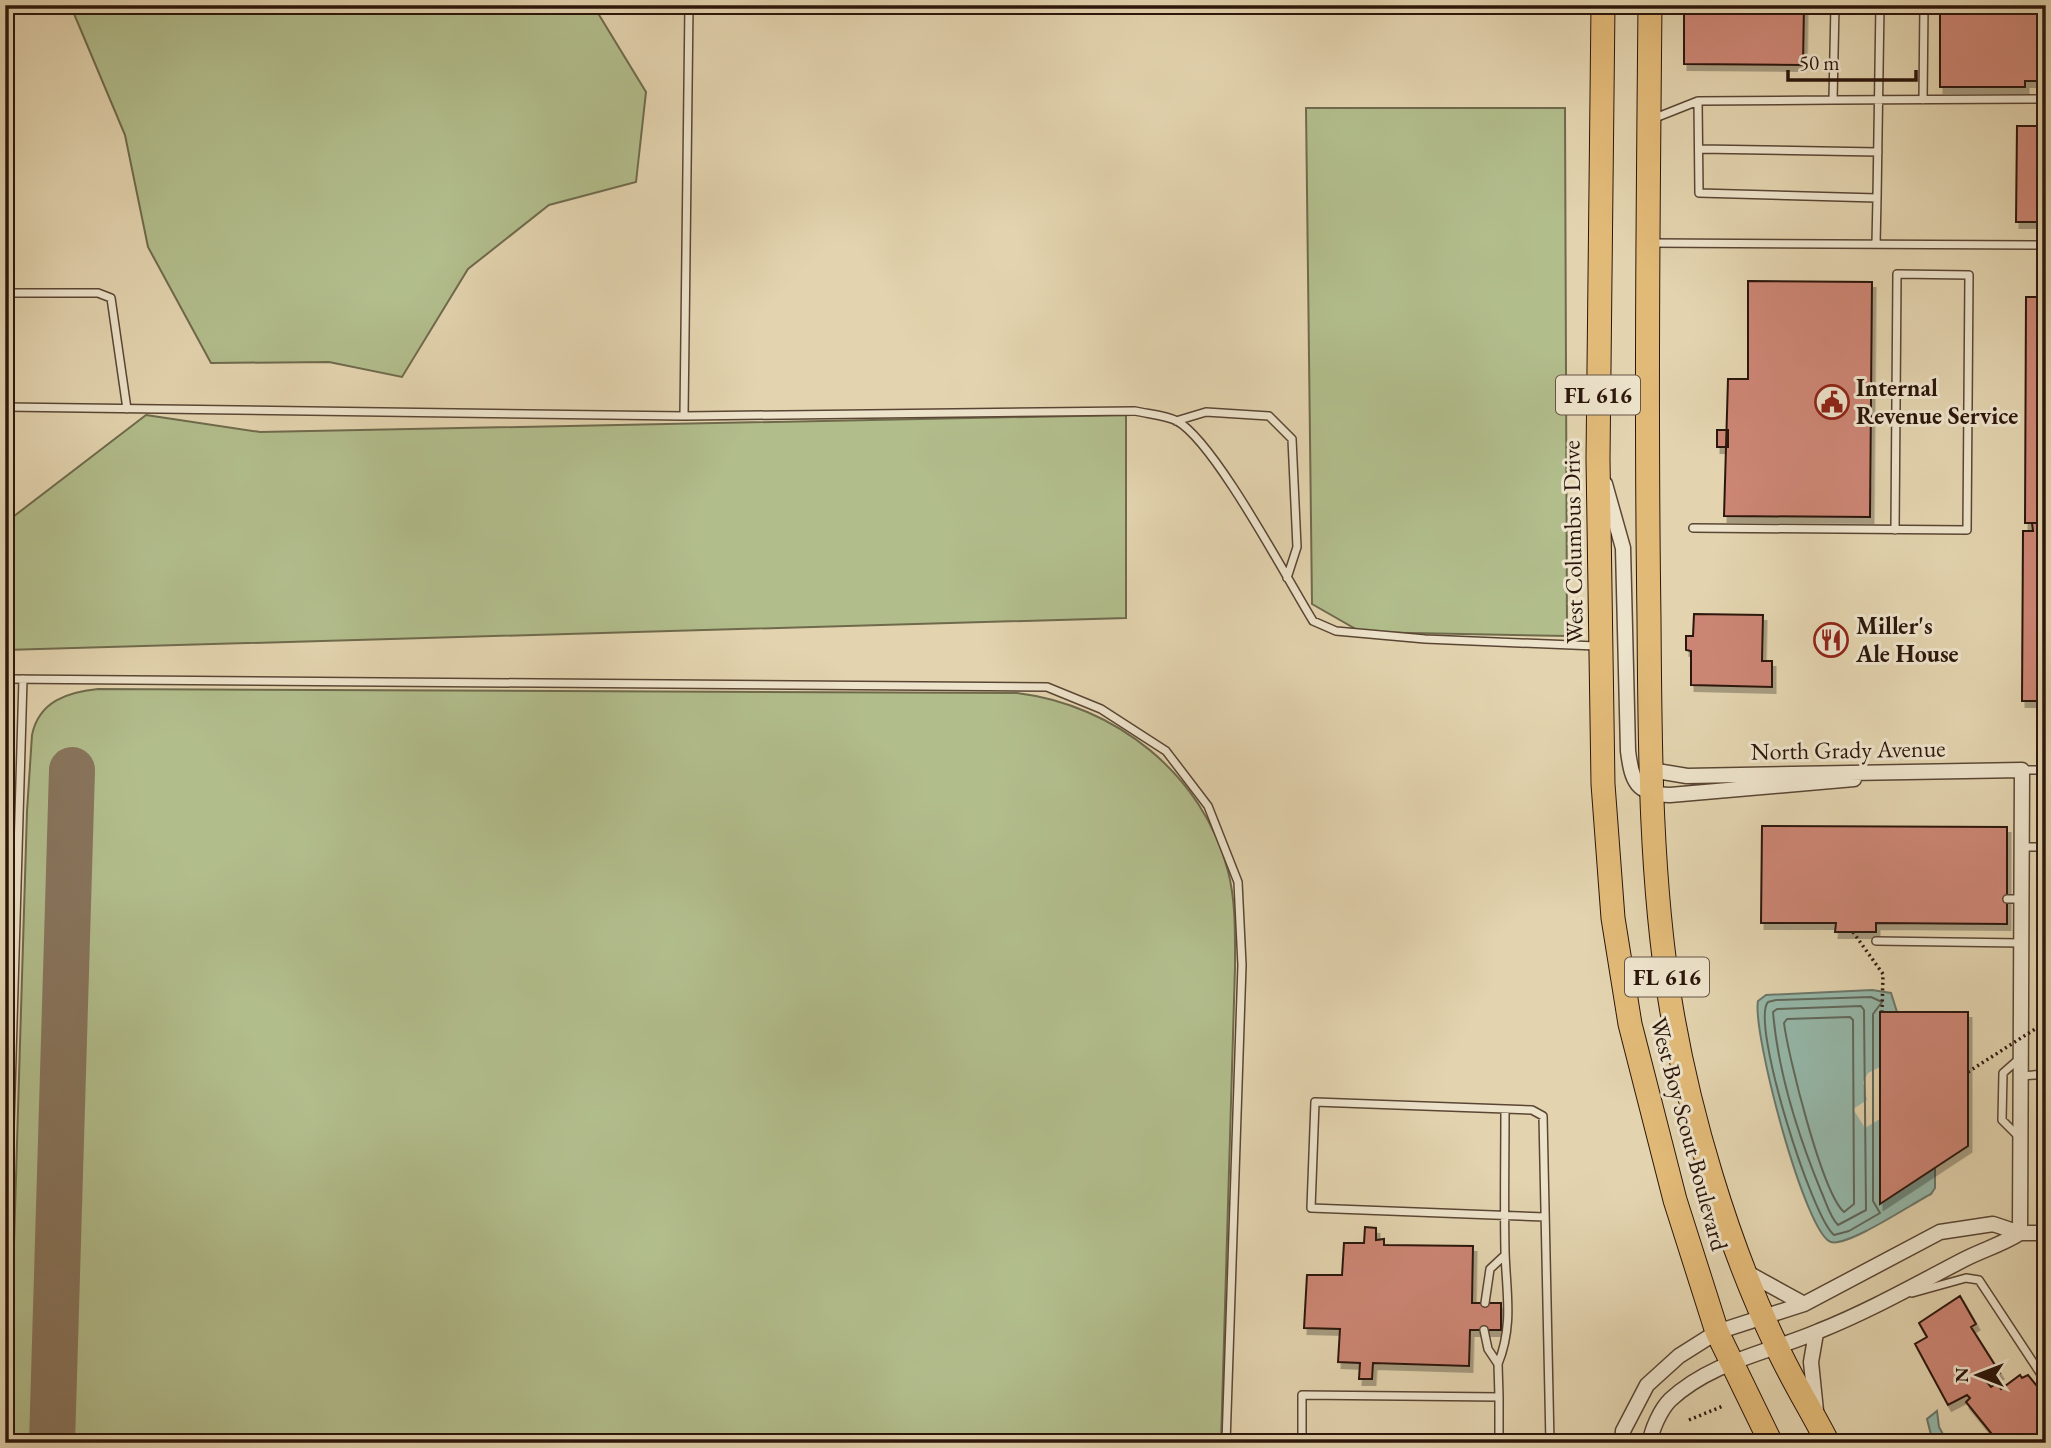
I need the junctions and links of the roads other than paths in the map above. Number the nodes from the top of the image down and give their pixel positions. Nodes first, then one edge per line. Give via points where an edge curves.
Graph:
1 (689, 5) edge
2 (1603, 5) edge
3 (1650, 5) edge
4 (1835, 5) edge
5 (1880, 5) edge
6 (1924, 5) edge
7 (2046, 99) edge
8 (1833, 100) junction
9 (1879, 100) junction
10 (1923, 100) junction
11 (1699, 102) junction
12 (1649, 121) junction
13 (1699, 149) junction
14 (1878, 152) junction
15 (1877, 198) junction
16 (1648, 243) junction
17 (1876, 244) junction
18 (2046, 244) edge
19 (5, 293) edge
20 (5, 407) edge
21 (127, 409) junction
22 (684, 416) junction
23 (1176, 421) junction
24 (1598, 459) junction
25 (1693, 528) dead end
26 (1895, 530) junction
27 (1287, 578) junction
28 (1600, 646) junction
29 (5, 679) edge
30 (23, 679) junction
31 (1651, 770) junction
32 (2022, 770) junction
33 (2046, 771) edge
34 (1892, 774) junction
35 (1603, 784) joint
36 (1651, 794) junction
37 (2022, 847) junction
38 (2045, 847) edge
39 (1877, 941) dead end
40 (2022, 943) junction
41 (2021, 1058) junction
42 (2046, 1074) edge
43 (2021, 1076) junction
44 (1505, 1110) junction
45 (2021, 1139) junction
46 (1505, 1215) junction
47 (1545, 1217) junction
48 (2020, 1233) junction
49 (2046, 1233) edge
50 (1505, 1255) junction
51 (1746, 1272) junction
52 (5, 1296) edge
53 (1894, 1298) junction
54 (1485, 1303) dead end
55 (1804, 1304) junction
56 (1763, 1317) junction
57 (1484, 1329) dead end
58 (1717, 1332) junction
59 (1816, 1333) junction
60 (1776, 1347) junction
61 (1729, 1362) junction
62 (1498, 1364) junction
63 (2046, 1382) edge
64 (1499, 1397) junction
65 (1823, 1433) edge
66 (1226, 1443) edge
67 (1301, 1443) edge
68 (1499, 1443) edge
69 (1550, 1443) edge
70 (1622, 1443) edge
71 (1650, 1443) edge
72 (1770, 1443) edge

1 - 22 lane
2 - 24 main road, West Columbus Drive / FL 616
3 - 12 main road, FL 616
4 - 8 lane
5 - 9 lane
6 - 10 lane
7 - 10 lane
8 - 9 lane
8 - 11 lane
9 - 10 lane
9 - 14 lane
11 - 12 lane
11 - 13 lane
12 - 16 main road, FL 616
13 - 14 lane
13 - 15 lane via 1699,194
14 - 15 lane
15 - 17 lane
16 - 17 lane
16 - 31 main road, FL 616
17 - 18 lane
19 - 21 lane via 98,293 111,298
20 - 21 lane
21 - 22 lane
22 - 23 lane via 1136,411
23 - 27 lane via 1222,473
23 - 27 lane via 1206,412 1269,416 1292,439 1297,547
24 - 28 main road, West Columbus Drive / FL 616
24 - 36 street via 1623,548 1631,769 1634,780
25 - 26 lane
26 - 26 lane via 1967,530 1969,275 1897,274
27 - 28 lane via 1313,621 1336,631
28 - 35 main road, West Columbus Drive / FL 616
29 - 30 lane
30 - 52 lane
30 - 66 lane via 1047,687 1112,716 1166,751 1192,784 1208,806 1238,882 1242,965
31 - 34 street, North Grady Avenue via 1687,776 1825,771
31 - 36 main road, West Boy Scout Boulevard / FL 616
32 - 33 lane, North Grady Avenue
32 - 34 street, North Grady Avenue
32 - 37 street
34 - 36 street via 1820,784
35 - 58 main road, West Boy Scout Boulevard / FL 616 via 1613,918 1630,1024 1675,1200
36 - 51 main road, West Boy Scout Boulevard / FL 616 via 1670,1003 1707,1157
37 - 38 lane
37 - 40 street via 2014,899
39 - 40 lane
40 - 41 street
41 - 43 street
41 - 45 lane via 2003,1073 2002,1120
42 - 43 lane
43 - 45 street
44 - 46 lane
44 - 46 lane via 1315,1102 1311,1208
44 - 47 lane via 1543,1116
45 - 48 street
46 - 47 lane
46 - 50 lane
47 - 69 lane
48 - 49 street
48 - 53 street
48 - 55 street via 1993,1224 1940,1233
50 - 54 lane via 1490,1269
50 - 62 lane via 1509,1281 1506,1333
51 - 55 street
51 - 56 main road, West Boy Scout Boulevard / FL 616
53 - 59 street
53 - 63 lane via 1966,1278 1979,1280
55 - 56 street
56 - 58 street
56 - 60 main road, West Boy Scout Boulevard / FL 616
57 - 62 lane via 1488,1349
58 - 61 main road, West Boy Scout Boulevard / FL 616
58 - 70 street via 1679,1356 1647,1385 1623,1431
59 - 60 street
59 - 65 street via 1811,1362
60 - 61 street
60 - 65 main road, West Boy Scout Boulevard / FL 616
61 - 71 street via 1668,1402
61 - 72 main road, West Boy Scout Boulevard / FL 616
62 - 64 lane
64 - 67 lane via 1302,1395
64 - 68 lane

